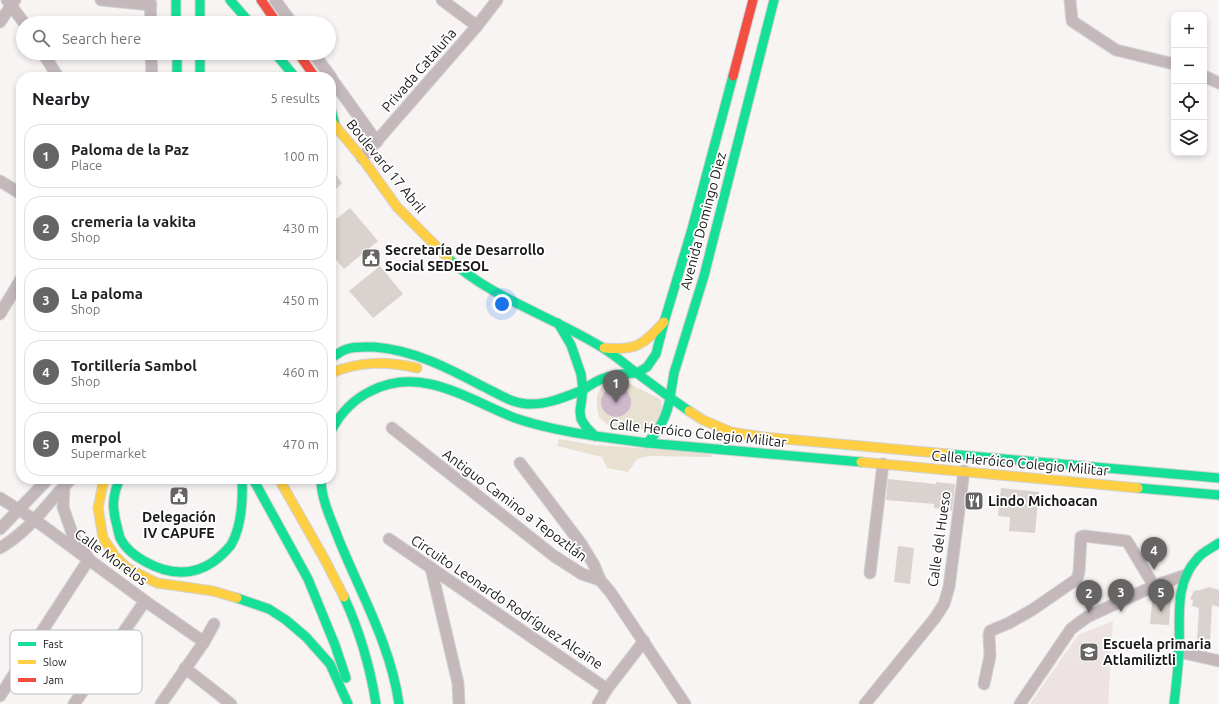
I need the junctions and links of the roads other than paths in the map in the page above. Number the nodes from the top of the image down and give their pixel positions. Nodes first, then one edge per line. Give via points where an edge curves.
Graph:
1 (101, 0) edge
2 (176, 0) edge
3 (200, 0) edge
4 (230, 0) edge
5 (261, 0) edge
6 (275, 0) edge
7 (442, 0) edge
8 (497, 0) edge
9 (753, 0) edge
10 (774, 0) edge
11 (1070, 0) edge
12 (11, 2) edge
13 (151, 3) edge
14 (20, 16) edge
15 (151, 16) edge
16 (176, 16) edge
17 (200, 16) edge
18 (244, 16) edge
19 (272, 16) edge
20 (287, 16) edge
21 (0, 22) edge
22 (477, 26) junction
23 (47, 60) edge
24 (152, 60) edge
25 (177, 60) edge
26 (200, 60) edge
27 (281, 60) edge
28 (303, 60) edge
29 (318, 60) edge
30 (1171, 63) edge
31 (55, 72) edge
32 (152, 72) edge
33 (177, 72) edge
34 (200, 72) edge
35 (291, 72) edge
36 (311, 72) edge
37 (327, 72) edge
38 (1207, 77) edge
39 (1219, 83) edge
40 (336, 84) edge
41 (336, 127) edge
42 (377, 142) junction
43 (362, 158) junction
44 (0, 181) edge
45 (16, 191) edge
46 (686, 272) junction
47 (704, 276) junction
48 (16, 287) edge
49 (0, 314) edge
50 (557, 322) junction
51 (664, 322) junction
52 (604, 348) junction
53 (336, 355) edge
54 (336, 370) edge
55 (428, 371) dead end
56 (637, 373) junction
57 (440, 378) dead end
58 (583, 390) junction
59 (670, 398) junction
60 (471, 400) junction
61 (336, 421) edge
62 (392, 428) dead end
63 (595, 436) junction
64 (647, 443) junction
65 (520, 462) dead end
66 (883, 464) junction
67 (964, 471) junction
68 (1219, 478) edge
69 (43, 484) edge
70 (66, 484) edge
71 (67, 484) edge
72 (103, 484) edge
73 (118, 484) edge
74 (242, 484) edge
75 (256, 484) edge
76 (282, 484) edge
77 (322, 484) edge
78 (1219, 495) edge
79 (0, 498) edge
80 (19, 510) junction
81 (35, 520) junction
82 (0, 529) edge
83 (389, 539) dead end
84 (1219, 543) edge
85 (0, 548) edge
86 (89, 559) junction
87 (431, 568) junction
88 (870, 573) dead end
89 (1186, 575) junction
90 (600, 580) junction
91 (1154, 586) junction
92 (145, 601) junction
93 (214, 624) dead end
94 (43, 630) edge
95 (125, 630) edge
96 (644, 641) junction
97 (204, 642) junction
98 (1179, 652) junction
99 (1219, 661) edge
100 (185, 668) junction
101 (10, 681) edge
102 (984, 684) dead end
103 (607, 689) junction
104 (81, 694) edge
105 (0, 696) edge
106 (74, 704) edge
107 (161, 704) edge
108 (231, 704) edge
109 (348, 704) edge
110 (353, 704) edge
111 (376, 704) edge
112 (399, 704) edge
113 (459, 704) edge
114 (598, 704) edge
115 (685, 704) edge
116 (865, 704) edge
117 (1020, 704) edge
118 (1174, 704) edge

1 - 13 street
2 - 16 main road
3 - 17 main road
4 - 18 main road
5 - 19 main road
6 - 20 street
7 - 22 street
8 - 22 street, Privada Cataluña
9 - 46 main road, Avenida Domingo Diez
10 - 47 main road, Avenida Domingo Diez
11 - 30 street via 1072,20 1116,50
12 - 14 street
12 - 21 street
13 - 15 street
22 - 42 street, Privada Cataluña
23 - 31 street
24 - 32 street
25 - 33 main road
26 - 34 main road
27 - 35 main road
28 - 36 main road
29 - 37 street
38 - 39 street
40 - 42 street
41 - 43 main road, Boulevard 17 Abril
42 - 43 street, Privada Cataluña
43 - 50 main road, Boulevard 17 Abril via 397,207 452,261 472,277 513,301
44 - 45 street
46 - 47 main road
46 - 51 main road, Avenida Domingo Diez
47 - 59 main road, Avenida Domingo Diez via 674,373
48 - 49 street
50 - 52 main road, Boulevard 17 Abril
50 - 58 main road via 572,345
51 - 52 main road via 637,346 618,350
51 - 56 main road, Avenida Domingo Diez via 656,354 647,367
52 - 56 main road, Boulevard 17 Abril
53 - 58 main road via 347,349 364,347 385,347 406,352 432,360 508,399 525,404 547,402
54 - 55 main road via 361,363 383,362
56 - 58 main road via 606,376 595,380
56 - 59 main road, Calle Heróico Colegio Militar
57 - 60 main road
58 - 63 main road, Calle Heróico Colegio Militar via 581,419
59 - 64 main road, Avenida Domingo Diez via 663,425
59 - 68 main road, Calle Heróico Colegio Militar via 715,426 731,432 763,437
60 - 61 main road via 437,386 416,382 383,384 345,410
60 - 63 main road via 532,424 558,431
62 - 90 street, Antiguo Camino a Tepoztlán via 554,556 582,574
63 - 64 main road, Calle Heróico Colegio Militar
64 - 66 main road, Calle Heróico Colegio Militar
65 - 90 street via 582,545
66 - 67 main road, Calle Heróico Colegio Militar
66 - 88 street
67 - 78 main road, Calle Heróico Colegio Militar
67 - 116 street, Calle del Hueso via 949,587 944,604
69 - 80 street
70 - 81 street
71 - 86 street via 63,507 74,536
72 - 109 main road via 98,508 103,538 127,568 157,583 212,591 269,609 306,637 330,664
73 - 74 main road via 113,497 113,515 120,538 125,545 148,564 171,571 190,572 208,565 226,551 236,534 242,511
75 - 110 main road via 311,586 335,645
76 - 111 main road via 349,607 371,675
77 - 112 main road via 326,507 378,628 396,684
79 - 80 street, Calle Morelos
80 - 81 street, Calle Morelos
80 - 82 street
81 - 85 street via 14,540
81 - 86 street, Calle Morelos
83 - 87 street, Circuito Leonardo Rodríguez Alcaine
84 - 89 main road via 1197,558
86 - 92 street, Calle Morelos
86 - 94 street
87 - 103 street, Circuito Leonardo Rodríguez Alcaine
87 - 113 street via 458,683
89 - 91 street
89 - 98 main road via 1181,588 1179,606
90 - 96 street
91 - 102 street via 1127,541 1081,537 1077,579 1032,610 990,631 990,656
91 - 117 street via 1087,617 1071,629
92 - 95 street
92 - 97 street, Calle Morelos
93 - 97 street
96 - 103 street
96 - 115 street
97 - 100 street
98 - 99 street
98 - 118 main road
100 - 107 street
100 - 108 street
101 - 105 street
103 - 114 street
104 - 106 street

